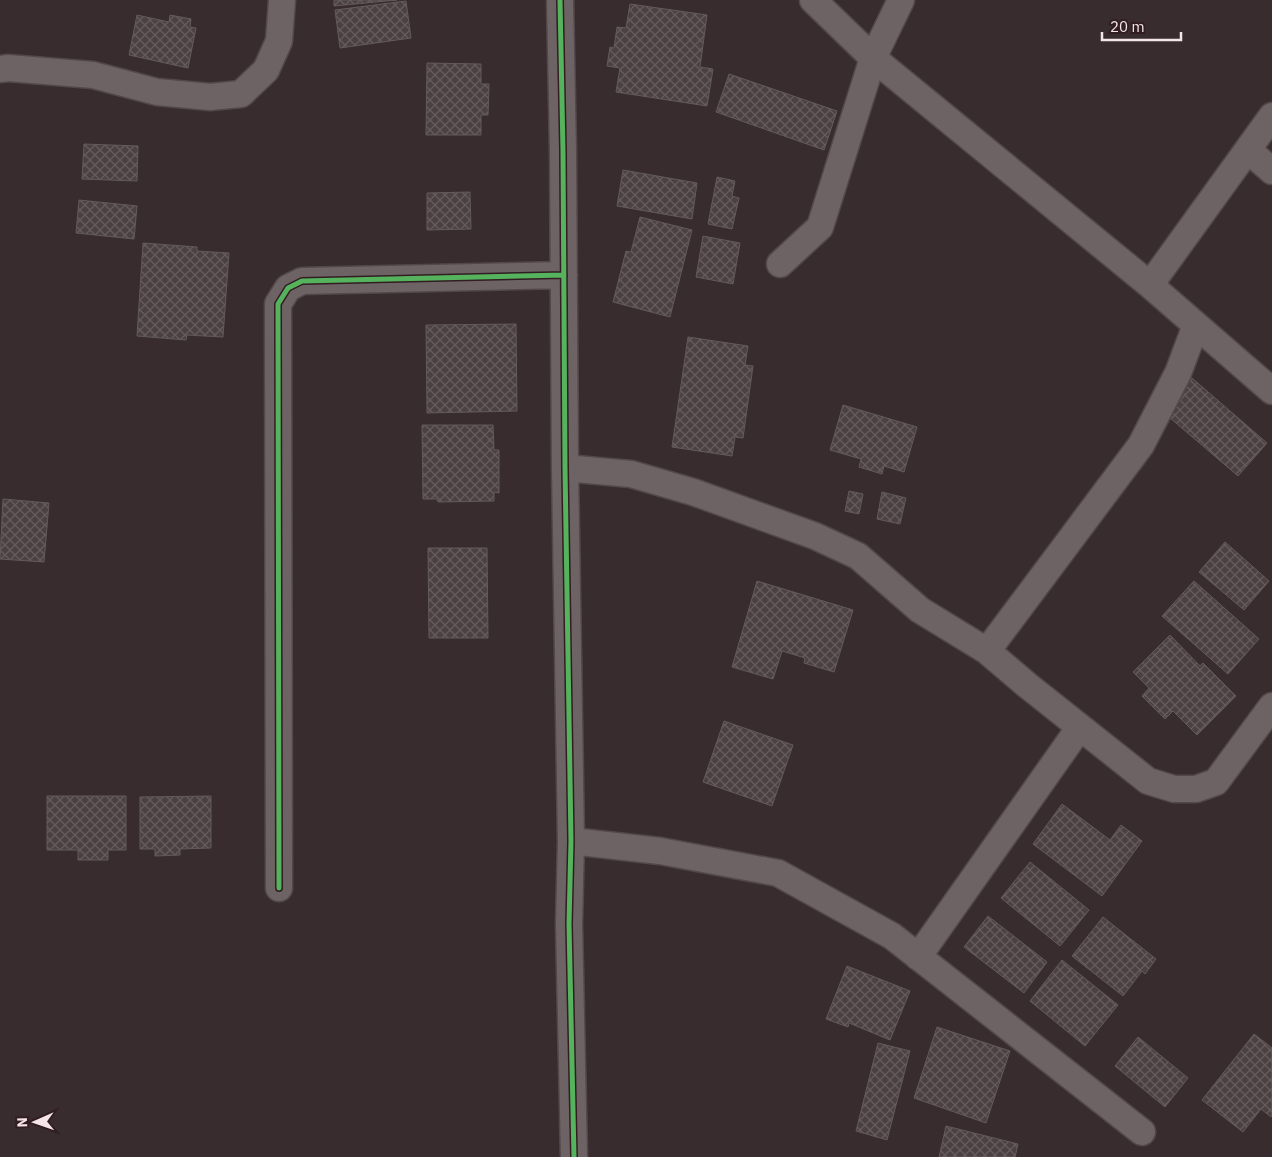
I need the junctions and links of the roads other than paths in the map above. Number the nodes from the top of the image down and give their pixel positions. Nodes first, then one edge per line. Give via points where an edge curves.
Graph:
1 (282, 0) edge
2 (560, 0) edge
3 (813, 0) edge
4 (901, 0) edge
5 (873, 58) junction
6 (3, 67) edge
7 (1272, 116) edge
8 (1248, 150) junction
9 (1272, 171) edge
10 (780, 264) dead end
11 (564, 275) junction
12 (1150, 285) junction
13 (1196, 325) junction
14 (1272, 391) edge
15 (565, 468) junction
16 (987, 651) junction
17 (1272, 706) edge
18 (1080, 727) junction
19 (571, 841) junction
20 (279, 888) dead end
21 (918, 957) junction
22 (1142, 1132) dead end
23 (574, 1157) edge

1 - 6 street via 280,41 266,70 241,94 210,97 157,92 93,74
2 - 11 street
3 - 5 street
4 - 5 street
5 - 10 street via 820,227
5 - 12 street
7 - 8 street
8 - 9 street
8 - 12 street
11 - 15 street
11 - 20 street via 302,281 288,288 278,304
12 - 13 street
13 - 14 street
13 - 16 street via 1178,374 1141,445
15 - 16 street via 631,474 693,492 815,536 858,556 920,610
15 - 19 street
16 - 18 street
17 - 18 street via 1216,782 1196,789 1174,789 1148,781
18 - 21 street
19 - 21 street via 660,851 778,874 892,936
19 - 23 street via 569,924
21 - 22 street

